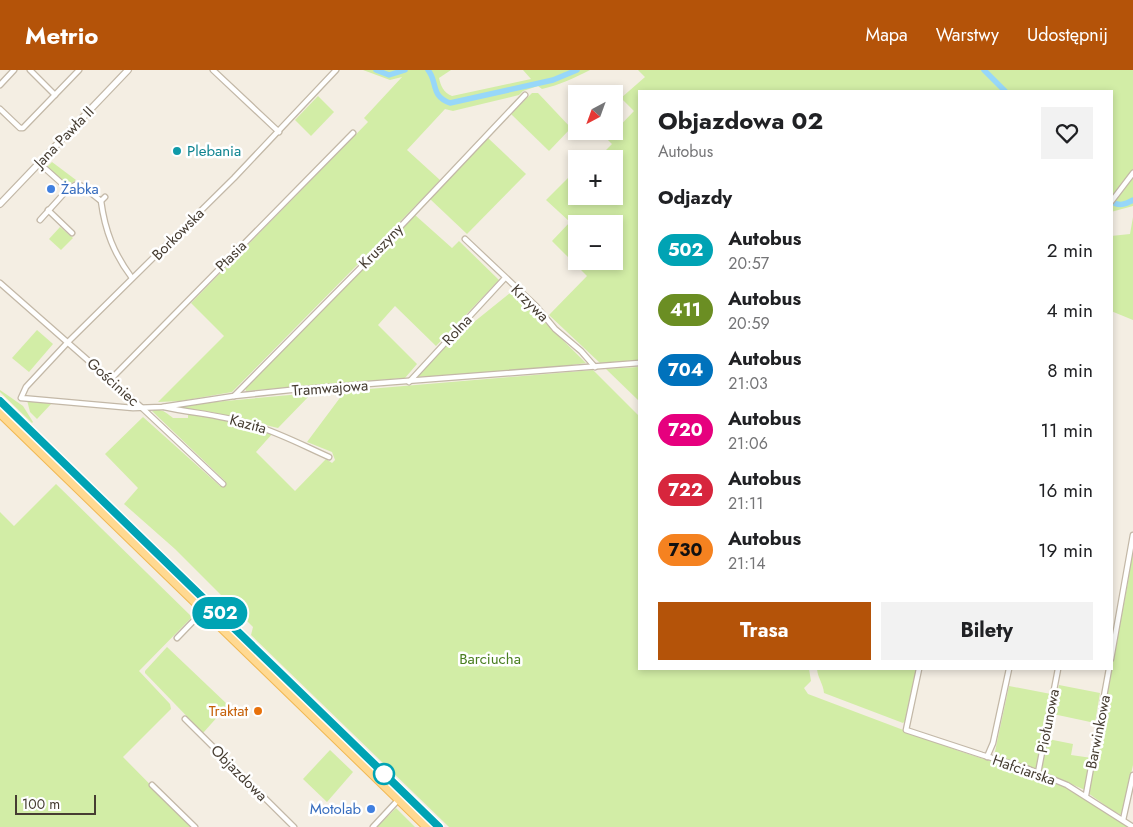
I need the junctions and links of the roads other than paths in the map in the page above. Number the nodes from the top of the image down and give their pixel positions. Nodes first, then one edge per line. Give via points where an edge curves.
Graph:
1 (14, 70) edge
2 (30, 70) edge
3 (79, 70) edge
4 (128, 70) edge
5 (214, 70) edge
6 (336, 70) edge
7 (0, 85) edge
8 (56, 95) junction
9 (525, 95) dead end
10 (0, 109) edge
11 (279, 132) junction
12 (353, 133) dead end
13 (38, 163) junction
14 (1133, 173) edge
15 (68, 189) junction
16 (1113, 200) edge
17 (0, 204) edge
18 (48, 210) junction
19 (40, 220) dead end
20 (72, 233) dead end
21 (465, 239) dead end
22 (132, 278) junction
23 (505, 278) junction
24 (0, 283) edge
25 (68, 342) junction
26 (638, 363) edge
27 (595, 367) junction
28 (110, 380) junction
29 (409, 382) junction
30 (234, 396) junction
31 (21, 398) joint
32 (0, 401) edge
33 (141, 407) junction
34 (162, 407) junction
35 (0, 413) edge
36 (330, 456) dead end
37 (223, 484) dead end
38 (1133, 535) edge
39 (204, 610) junction
40 (177, 638) dead end
41 (1113, 648) edge
42 (919, 670) edge
43 (1010, 670) edge
44 (1058, 670) edge
45 (1110, 670) edge
46 (185, 719) dead end
47 (988, 757) junction
48 (1038, 773) junction
49 (1133, 775) edge
50 (152, 786) dead end
51 (404, 793) junction
52 (1086, 796) junction
53 (399, 800) junction
54 (1122, 820) junction
55 (195, 827) edge
56 (294, 827) edge
57 (373, 827) edge
58 (426, 827) edge
59 (439, 827) edge
60 (1133, 827) edge

1 - 7 street
2 - 8 street
3 - 8 street
4 - 13 street, Jana Pawła II
5 - 11 street
6 - 11 street, Borkowska
8 - 10 street via 23,128
9 - 30 street, Kruszyny
11 - 22 street, Borkowska
12 - 28 street, Ptasia
13 - 15 street
13 - 17 street, Jana Pawła II
14 - 16 street
15 - 18 street
15 - 22 street via 76,184 103,199 103,222 110,242
18 - 19 street
18 - 20 street
21 - 23 street, Krzywa
22 - 25 street, Borkowska
23 - 27 street, Krzywa
23 - 29 street, Rolna
24 - 25 street, Gościniec
25 - 28 street, Gościniec
25 - 31 street, Borkowska via 26,387
26 - 27 street, Tramwajowa
27 - 29 street, Tramwajowa
28 - 33 street, Gościniec
29 - 30 street, Tramwajowa
30 - 34 street, Tramwajowa
31 - 33 street, Tramwajowa
32 - 51 main road
33 - 34 street, Tramwajowa
33 - 37 street, Gościniec
34 - 36 street, Kazita via 215,415 272,430
35 - 39 main road
38 - 41 street
39 - 40 street
39 - 53 main road
42 - 47 street, Hafciarska via 906,730
43 - 47 street
44 - 48 street, Piołunowa
45 - 52 street, Barwinkowa
46 - 56 street, Objazdowa
47 - 48 street, Hafciarska
48 - 52 street, Hafciarska
49 - 54 street
50 - 55 street
51 - 53 street
51 - 59 main road
52 - 54 street, Hafciarska
53 - 57 street
53 - 58 main road
54 - 60 street, Hafciarska

